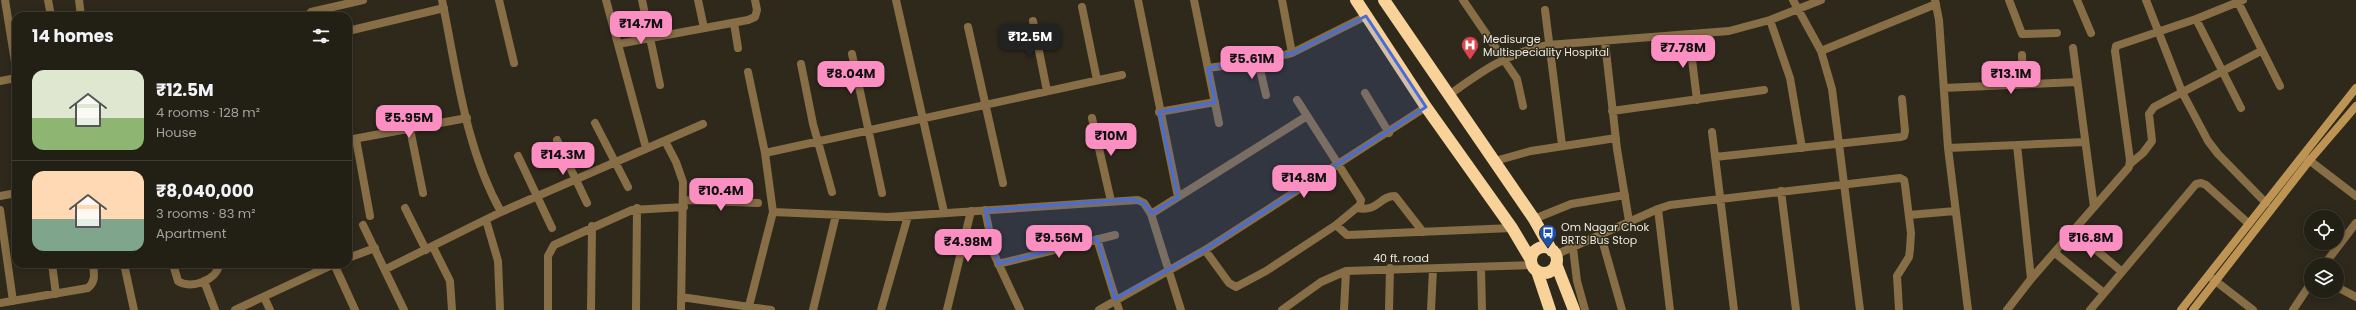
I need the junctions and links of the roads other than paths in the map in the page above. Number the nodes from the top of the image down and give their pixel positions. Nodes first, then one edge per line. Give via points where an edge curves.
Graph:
1 (6, 0) edge
2 (48, 0) edge
3 (79, 0) edge
4 (363, 0) edge
5 (499, 0) edge
6 (606, 0) edge
7 (642, 0) edge
8 (698, 0) edge
9 (755, 0) edge
10 (896, 0) edge
11 (1138, 0) edge
12 (1194, 0) edge
13 (1282, 0) edge
14 (1356, 0) edge
15 (1384, 0) edge
16 (1463, 0) edge
17 (1793, 0) edge
18 (1821, 0) edge
19 (2009, 0) edge
20 (2077, 0) edge
21 (2146, 0) edge
22 (2220, 0) edge
23 (2240, 1) edge
24 (1936, 2) edge
25 (443, 4) edge
26 (1082, 7) dead end
27 (2224, 8) junction
28 (1796, 9) junction
29 (1545, 10) dead end
30 (50, 12) edge
31 (80, 12) edge
32 (312, 12) edge
33 (1366, 16) junction
34 (2196, 19) junction
35 (1770, 20) junction
36 (1033, 21) dead end
37 (734, 23) junction
38 (968, 27) dead end
39 (704, 28) junction
40 (352, 30) edge
41 (2157, 32) junction
42 (2057, 33) dead end
43 (2091, 33) dead end
44 (1689, 35) junction
45 (650, 38) junction
46 (12, 41) edge
47 (1605, 42) junction
48 (618, 44) junction
49 (1548, 45) junction
50 (738, 48) dead end
51 (2073, 48) dead end
52 (1821, 51) junction
53 (2261, 51) junction
54 (1292, 52) junction
55 (852, 54) dead end
56 (2022, 55) dead end
57 (1504, 58) junction
58 (1258, 61) junction
59 (514, 63) dead end
60 (801, 64) dead end
61 (1208, 68) junction
62 (2221, 71) junction
63 (748, 72) dead end
64 (1122, 75) dead end
65 (12, 79) edge
66 (1097, 80) junction
67 (0, 81) edge
68 (2077, 82) junction
69 (2022, 84) junction
70 (660, 85) dead end
71 (2280, 86) dead end
72 (1944, 88) junction
73 (2356, 88) edge
74 (1764, 90) dead end
75 (1047, 91) junction
76 (2182, 92) junction
77 (1365, 93) dead end
78 (1266, 95) dead end
79 (1449, 95) junction
80 (1902, 98) dead end
81 (1297, 100) dead end
82 (1697, 100) junction
83 (1215, 102) junction
84 (986, 105) junction
85 (1523, 106) dead end
86 (2356, 106) edge
87 (1426, 107) junction
88 (2241, 108) dead end
89 (1612, 111) junction
90 (1159, 112) junction
91 (1307, 116) junction
92 (922, 117) junction
93 (466, 118) junction
94 (1092, 118) dead end
95 (595, 123) dead end
96 (1219, 123) dead end
97 (703, 124) dead end
98 (410, 129) junction
99 (870, 130) junction
100 (1389, 132) junction
101 (1712, 132) dead end
102 (1616, 138) junction
103 (352, 139) edge
104 (557, 140) dead end
105 (665, 141) junction
106 (818, 142) junction
107 (2085, 142) junction
108 (1839, 144) junction
109 (1562, 145) junction
110 (2017, 145) junction
111 (646, 148) junction
112 (1802, 148) junction
113 (1948, 148) junction
114 (765, 153) junction
115 (518, 156) dead end
116 (1715, 157) junction
117 (2306, 158) junction
118 (614, 161) junction
119 (1495, 161) junction
120 (2130, 164) junction
121 (1338, 165) junction
122 (575, 179) junction
123 (1003, 183) dead end
124 (1843, 184) junction
125 (628, 187) dead end
126 (1781, 191) junction
127 (832, 192) dead end
128 (423, 193) dead end
129 (882, 193) dead end
130 (12, 194) edge
131 (0, 196) edge
132 (537, 196) junction
133 (1625, 196) junction
134 (2356, 196) edge
135 (1178, 197) junction
136 (1720, 198) junction
137 (1111, 201) junction
138 (586, 203) dead end
139 (758, 203) dead end
140 (2266, 203) junction
141 (684, 204) junction
142 (2094, 207) junction
143 (405, 208) dead end
144 (637, 208) junction
145 (1357, 208) junction
146 (1658, 209) junction
147 (0, 210) edge
148 (985, 210) junction
149 (971, 211) junction
150 (1955, 211) junction
151 (501, 212) junction
152 (773, 212) junction
153 (944, 212) junction
154 (1150, 214) junction
155 (836, 215) junction
156 (1909, 215) junction
157 (370, 216) dead end
158 (908, 216) junction
159 (1534, 219) junction
160 (486, 220) junction
161 (1629, 221) junction
162 (2356, 223) edge
163 (364, 224) dead end
164 (1336, 224) junction
165 (2249, 224) junction
166 (592, 226) junction
167 (552, 228) dead end
168 (1512, 228) junction
169 (2074, 231) junction
170 (1423, 232) junction
171 (1115, 235) dead end
172 (1601, 236) junction
173 (1097, 239) junction
174 (375, 248) junction
175 (429, 248) junction
176 (1573, 248) junction
177 (1206, 250) junction
178 (2055, 253) junction
179 (352, 257) edge
180 (1554, 257) junction
181 (2329, 258) edge
182 (998, 264) junction
183 (1533, 266) junction
184 (53, 268) edge
185 (93, 268) edge
186 (125, 268) edge
187 (174, 268) edge
188 (218, 268) edge
189 (326, 268) edge
190 (336, 268) edge
191 (1390, 268) junction
192 (1481, 268) junction
193 (386, 269) junction
194 (1433, 269) junction
195 (1169, 270) junction
196 (1346, 270) junction
197 (2121, 271) junction
198 (2031, 279) junction
199 (2212, 279) junction
200 (204, 281) junction
201 (2344, 290) edge
202 (2104, 293) junction
203 (2304, 293) edge
204 (56, 294) junction
205 (2356, 296) edge
206 (264, 297) junction
207 (681, 297) junction
208 (1116, 299) junction
209 (13, 301) junction
210 (0, 304) edge
211 (749, 308) edge
212 (134, 310) edge
213 (215, 310) edge
214 (235, 310) edge
215 (270, 310) edge
216 (355, 310) edge
217 (404, 310) edge
218 (452, 310) edge
219 (500, 310) edge
220 (548, 310) edge
221 (591, 310) edge
222 (636, 310) edge
223 (681, 310) edge
224 (771, 310) edge
225 (813, 310) edge
226 (881, 310) edge
227 (947, 310) edge
228 (1020, 310) edge
229 (1099, 310) edge
230 (1119, 310) edge
231 (1181, 310) edge
232 (1282, 310) edge
233 (1344, 310) edge
234 (1389, 310) edge
235 (1431, 310) edge
236 (1482, 310) edge
237 (1550, 310) edge
238 (1574, 310) edge
239 (1585, 310) edge
240 (1622, 310) edge
241 (1670, 310) edge
242 (1734, 310) edge
243 (1796, 310) edge
244 (1860, 310) edge
245 (1899, 310) edge
246 (1968, 310) edge
247 (2007, 310) edge
248 (2090, 310) edge
249 (2181, 310) edge
250 (2193, 310) edge
251 (2253, 310) edge
252 (2292, 310) edge

1 - 46 street
2 - 30 street
3 - 31 street
4 - 32 street
5 - 59 street
6 - 48 street
7 - 45 street
8 - 39 street
9 - 37 street via 755,17
10 - 92 street
11 - 90 street
12 - 61 street
13 - 54 street
14 - 33 highway
15 - 79 highway
16 - 57 street
17 - 28 street
18 - 28 street
19 - 42 street via 2022,34
20 - 43 street
21 - 41 street
22 - 27 street
23 - 27 street
23 - 53 street
24 - 52 street
24 - 72 street
25 - 40 street
25 - 93 street
26 - 66 street
27 - 34 street
28 - 35 street
28 - 52 street
29 - 49 street
33 - 54 street
33 - 87 highway
34 - 41 street
34 - 62 street
35 - 44 street via 1729,32
35 - 112 street via 1790,78
36 - 75 street
37 - 39 street
37 - 50 street
38 - 84 street
39 - 45 street
41 - 76 street
41 - 120 street via 2115,48
44 - 47 street
44 - 82 street
45 - 48 street
45 - 70 street
47 - 49 street
47 - 89 street
48 - 111 street
49 - 57 street
49 - 109 street
51 - 68 street
52 - 108 street via 1832,89
53 - 62 street
53 - 71 street
54 - 58 street
55 - 99 street
56 - 69 street
57 - 79 street
57 - 85 street via 1516,79
58 - 61 street
58 - 78 street
60 - 106 street
61 - 83 street
62 - 76 street
62 - 88 street
63 - 114 street
64 - 66 street
65 - 67 street
66 - 75 street
68 - 69 street
68 - 107 street
69 - 72 street
72 - 113 street
73 - 117 main road
74 - 82 street
75 - 84 street
76 - 120 street via 2150,111 2152,141
76 - 140 street via 2212,147
77 - 100 street
79 - 119 highway
80 - 108 street via 1904,136
81 - 91 street
82 - 89 street
83 - 90 street
83 - 96 street
84 - 92 street
84 - 123 street
86 - 117 main road
87 - 100 street
87 - 168 highway
89 - 102 street
90 - 135 street
91 - 121 street
91 - 135 street
92 - 99 street
92 - 153 street
93 - 98 street
93 - 151 street via 481,173
94 - 137 street
95 - 118 street
97 - 105 street
98 - 103 street
98 - 128 street
99 - 106 street
99 - 129 street
100 - 121 street
101 - 116 street
102 - 109 street
102 - 133 street
103 - 157 street
104 - 122 street
105 - 111 street
105 - 141 street via 680,171
106 - 114 street
106 - 127 street
107 - 110 street
107 - 142 street
108 - 112 street
108 - 124 street
109 - 119 street
110 - 113 street
110 - 198 street
111 - 118 street
112 - 116 street
113 - 150 street
114 - 152 street
115 - 132 street
116 - 136 street
117 - 134 street
117 - 140 main road
117 - 199 main road
118 - 122 street
118 - 125 street
119 - 159 highway
120 - 142 street
121 - 145 street via 1361,200
121 - 177 street
122 - 132 street
122 - 138 street
124 - 126 street
124 - 156 street via 1900,178 1904,180
124 - 244 street
126 - 136 street
126 - 243 street
130 - 131 street
132 - 151 street
132 - 167 street
133 - 159 street via 1571,204
133 - 161 street
135 - 154 street
136 - 146 street
136 - 242 street
137 - 148 street
137 - 154 street via 1138,200 1144,203
139 - 141 street
140 - 165 main road
141 - 144 street
141 - 207 street
142 - 169 street
143 - 175 street
144 - 166 street
144 - 222 street
145 - 164 street
145 - 170 street via 1371,209 1395,196
146 - 161 street
146 - 241 street
147 - 209 street
148 - 149 street
148 - 182 street
149 - 153 street
149 - 227 street
150 - 156 street
150 - 246 street
151 - 160 street
152 - 155 street
152 - 211 street
153 - 158 street
154 - 195 street
155 - 158 street
155 - 225 street
156 - 245 street via 1909,257 1897,276
158 - 226 street
159 - 180 highway
160 - 175 street
160 - 219 street via 498,261
161 - 172 street
162 - 181 street
163 - 174 street
164 - 170 street via 1347,235
164 - 177 street via 1266,271 1236,287 1228,283
165 - 197 street via 2206,185 2196,184
165 - 199 main road
166 - 220 street via 554,245 549,251
166 - 221 street
168 - 170 street
168 - 183 highway
169 - 178 street
169 - 197 street
171 - 173 street
172 - 176 street
172 - 240 street
173 - 182 street
173 - 208 street
174 - 179 street
174 - 193 street
175 - 193 street
175 - 218 street via 450,281
176 - 180 street
176 - 239 street via 1577,281
177 - 195 street
178 - 198 street
178 - 202 street
180 - 183 highway via 1546,273
180 - 183 highway via 1543,248 1538,249 1532,256
180 - 238 highway
182 - 228 street
183 - 192 street, 40 ft. road
183 - 237 highway
184 - 204 street
185 - 204 street via 92,284 81,290
186 - 212 street
187 - 200 street via 175,276 182,284
188 - 200 street via 216,273
189 - 206 street
190 - 216 street
191 - 194 street, 40 ft. road
191 - 196 street, 40 ft. road
191 - 234 street
192 - 194 street, 40 ft. road
192 - 236 street
193 - 217 street
194 - 235 street
195 - 208 street
195 - 231 street
196 - 232 street, 40 ft. road via 1330,276
196 - 233 street
197 - 202 street
198 - 247 street
199 - 249 main road
199 - 250 main road
199 - 251 street
200 - 213 street
201 - 205 street
202 - 248 street
203 - 252 street
204 - 209 street
206 - 214 street
206 - 215 street
207 - 211 street
207 - 223 street
208 - 229 street
208 - 230 street
209 - 210 street
211 - 224 street

